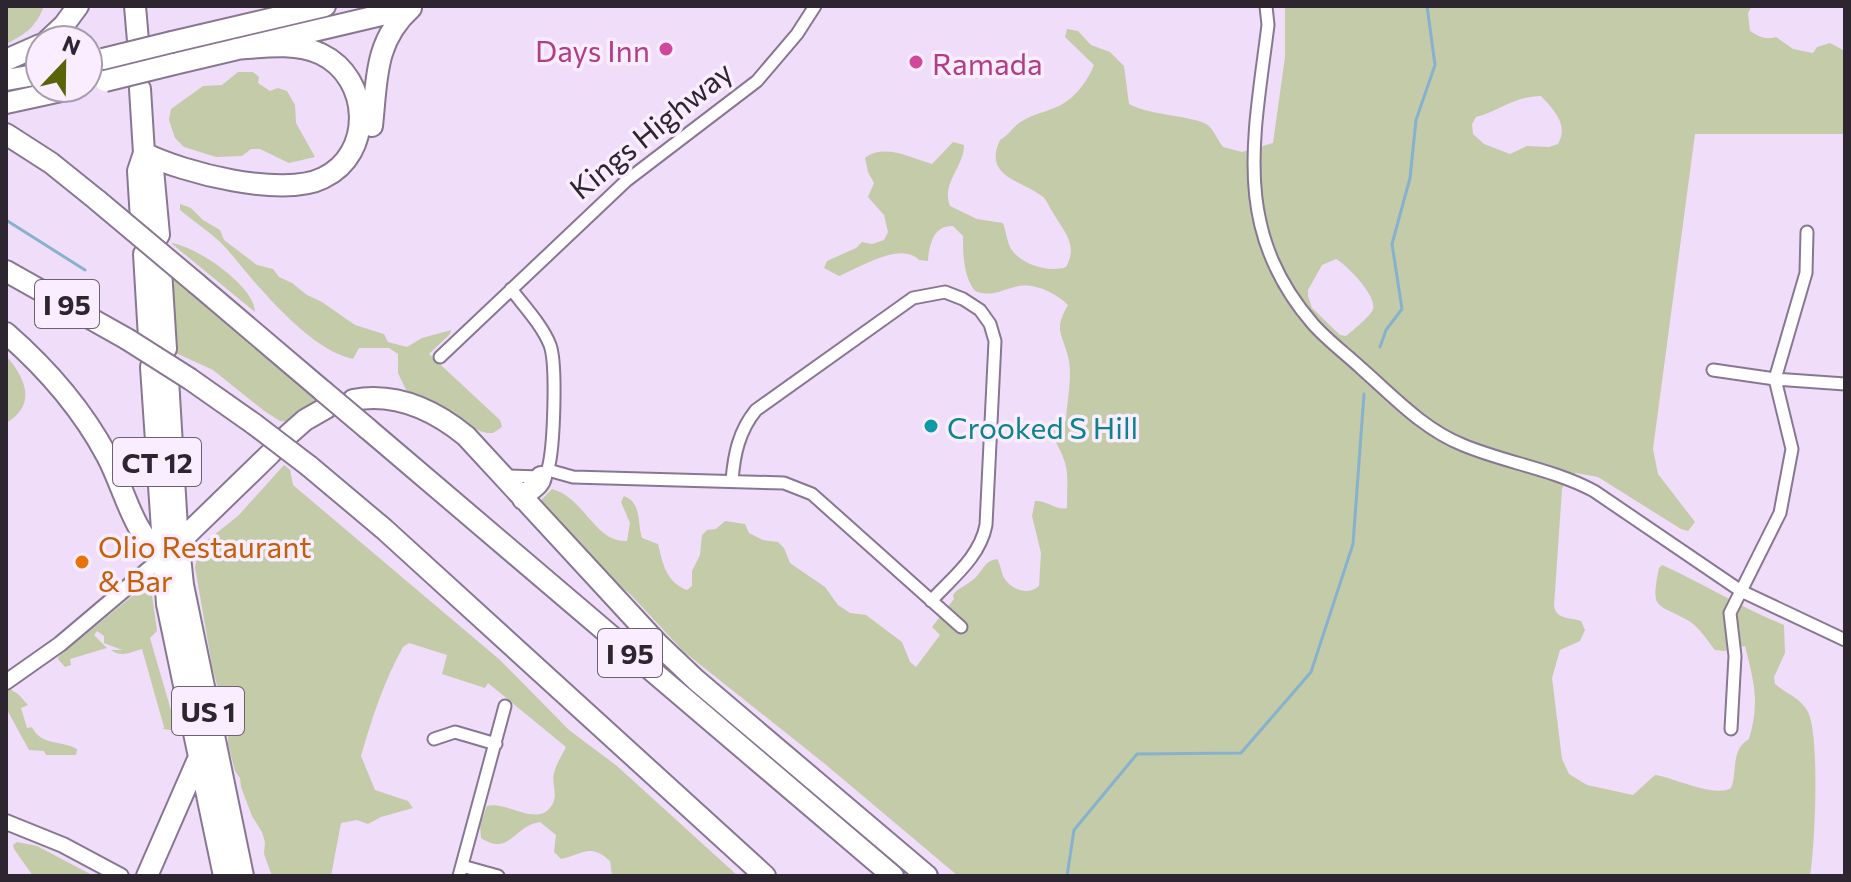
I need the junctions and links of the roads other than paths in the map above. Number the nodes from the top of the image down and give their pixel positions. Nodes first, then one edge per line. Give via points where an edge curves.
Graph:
1 (78, 6) edge
2 (135, 6) edge
3 (257, 6) edge
4 (325, 6) edge
5 (815, 6) edge
6 (1266, 6) edge
7 (414, 7) edge
8 (65, 24) edge
9 (138, 41) dead end
10 (179, 41) junction
11 (236, 49) junction
12 (104, 59) edge
13 (104, 81) edge
14 (140, 89) dead end
15 (6, 134) edge
16 (144, 153) junction
17 (238, 181) junction
18 (141, 220) dead end
19 (1807, 232) dead end
20 (159, 235) dead end
21 (144, 254) dead end
22 (161, 269) dead end
23 (6, 271) edge
24 (511, 289) junction
25 (6, 333) edge
26 (440, 357) dead end
27 (1713, 370) dead end
28 (159, 373) joint
29 (1775, 379) junction
30 (1845, 384) edge
31 (324, 400) junction
32 (353, 400) dead end
33 (288, 435) dead end
34 (271, 453) dead end
35 (544, 474) junction
36 (503, 475) junction
37 (426, 479) junction
38 (732, 481) junction
39 (523, 499) junction
40 (175, 503) junction
41 (218, 506) junction
42 (170, 551) junction
43 (1741, 591) junction
44 (931, 601) junction
45 (961, 627) dead end
46 (1845, 640) edge
47 (6, 682) edge
48 (505, 706) dead end
49 (1731, 729) dead end
50 (434, 739) dead end
51 (496, 744) junction
52 (199, 757) junction
53 (636, 758) junction
54 (6, 822) edge
55 (461, 871) edge
56 (121, 876) edge
57 (147, 876) edge
58 (224, 876) edge
59 (243, 876) edge
60 (498, 876) edge
61 (750, 876) edge
62 (765, 876) edge
63 (875, 876) edge
64 (893, 876) edge
65 (927, 876) edge

1 - 8 highway
2 - 9 highway
3 - 10 highway
4 - 10 highway
5 - 24 street, Kings Highway via 757,81 626,181
6 - 43 street via 1252,171 1257,216 1272,264 1296,304 1420,421 1464,445 1570,478
7 - 11 highway
7 - 17 highway via 393,27 381,50 371,134 351,174 326,191 300,199 269,195
10 - 12 highway, bridge
11 - 13 highway, bridge
11 - 17 highway via 288,47 322,55 352,83 361,115 352,150 327,176 290,186
14 - 16 highway
15 - 31 highway, I 95, bridge via 97,200
16 - 17 highway
16 - 18 highway via 138,175
16 - 20 highway via 153,169
19 - 29 street via 1806,273
21 - 22 highway via 158,343
23 - 53 highway, I 95, bridge via 190,379 309,466
24 - 26 street, Kings Highway
24 - 35 street via 551,347 550,463
25 - 42 highway via 77,408 108,458 138,527
27 - 29 street
28 - 40 highway, US 1
28 - 42 highway, CT 12
29 - 30 street
29 - 43 street via 1792,449 1780,513
31 - 33 highway
31 - 37 highway, I 95, bridge via 368,429
32 - 36 highway via 386,399 427,410 466,436
34 - 41 highway
35 - 36 street
35 - 38 street
35 - 39 highway
36 - 39 highway
37 - 63 highway via 565,608
37 - 64 highway, I 95
38 - 44 street via 784,483 812,494
38 - 44 street via 740,438 756,410 913,298 945,292 963,299 980,310 995,341 986,525 974,555
39 - 65 highway via 686,671
40 - 41 highway via 199,514
40 - 42 highway, US 1
41 - 42 highway
42 - 47 main road via 60,644
42 - 52 highway, US 1 via 171,627
42 - 59 highway, US 1
43 - 46 street
43 - 49 street via 1730,613 1735,656
44 - 45 street
48 - 51 street
50 - 51 street via 455,732
51 - 55 street
52 - 57 highway
52 - 58 highway, US 1
53 - 61 highway
53 - 62 highway, I 95
54 - 56 main road
55 - 60 street

